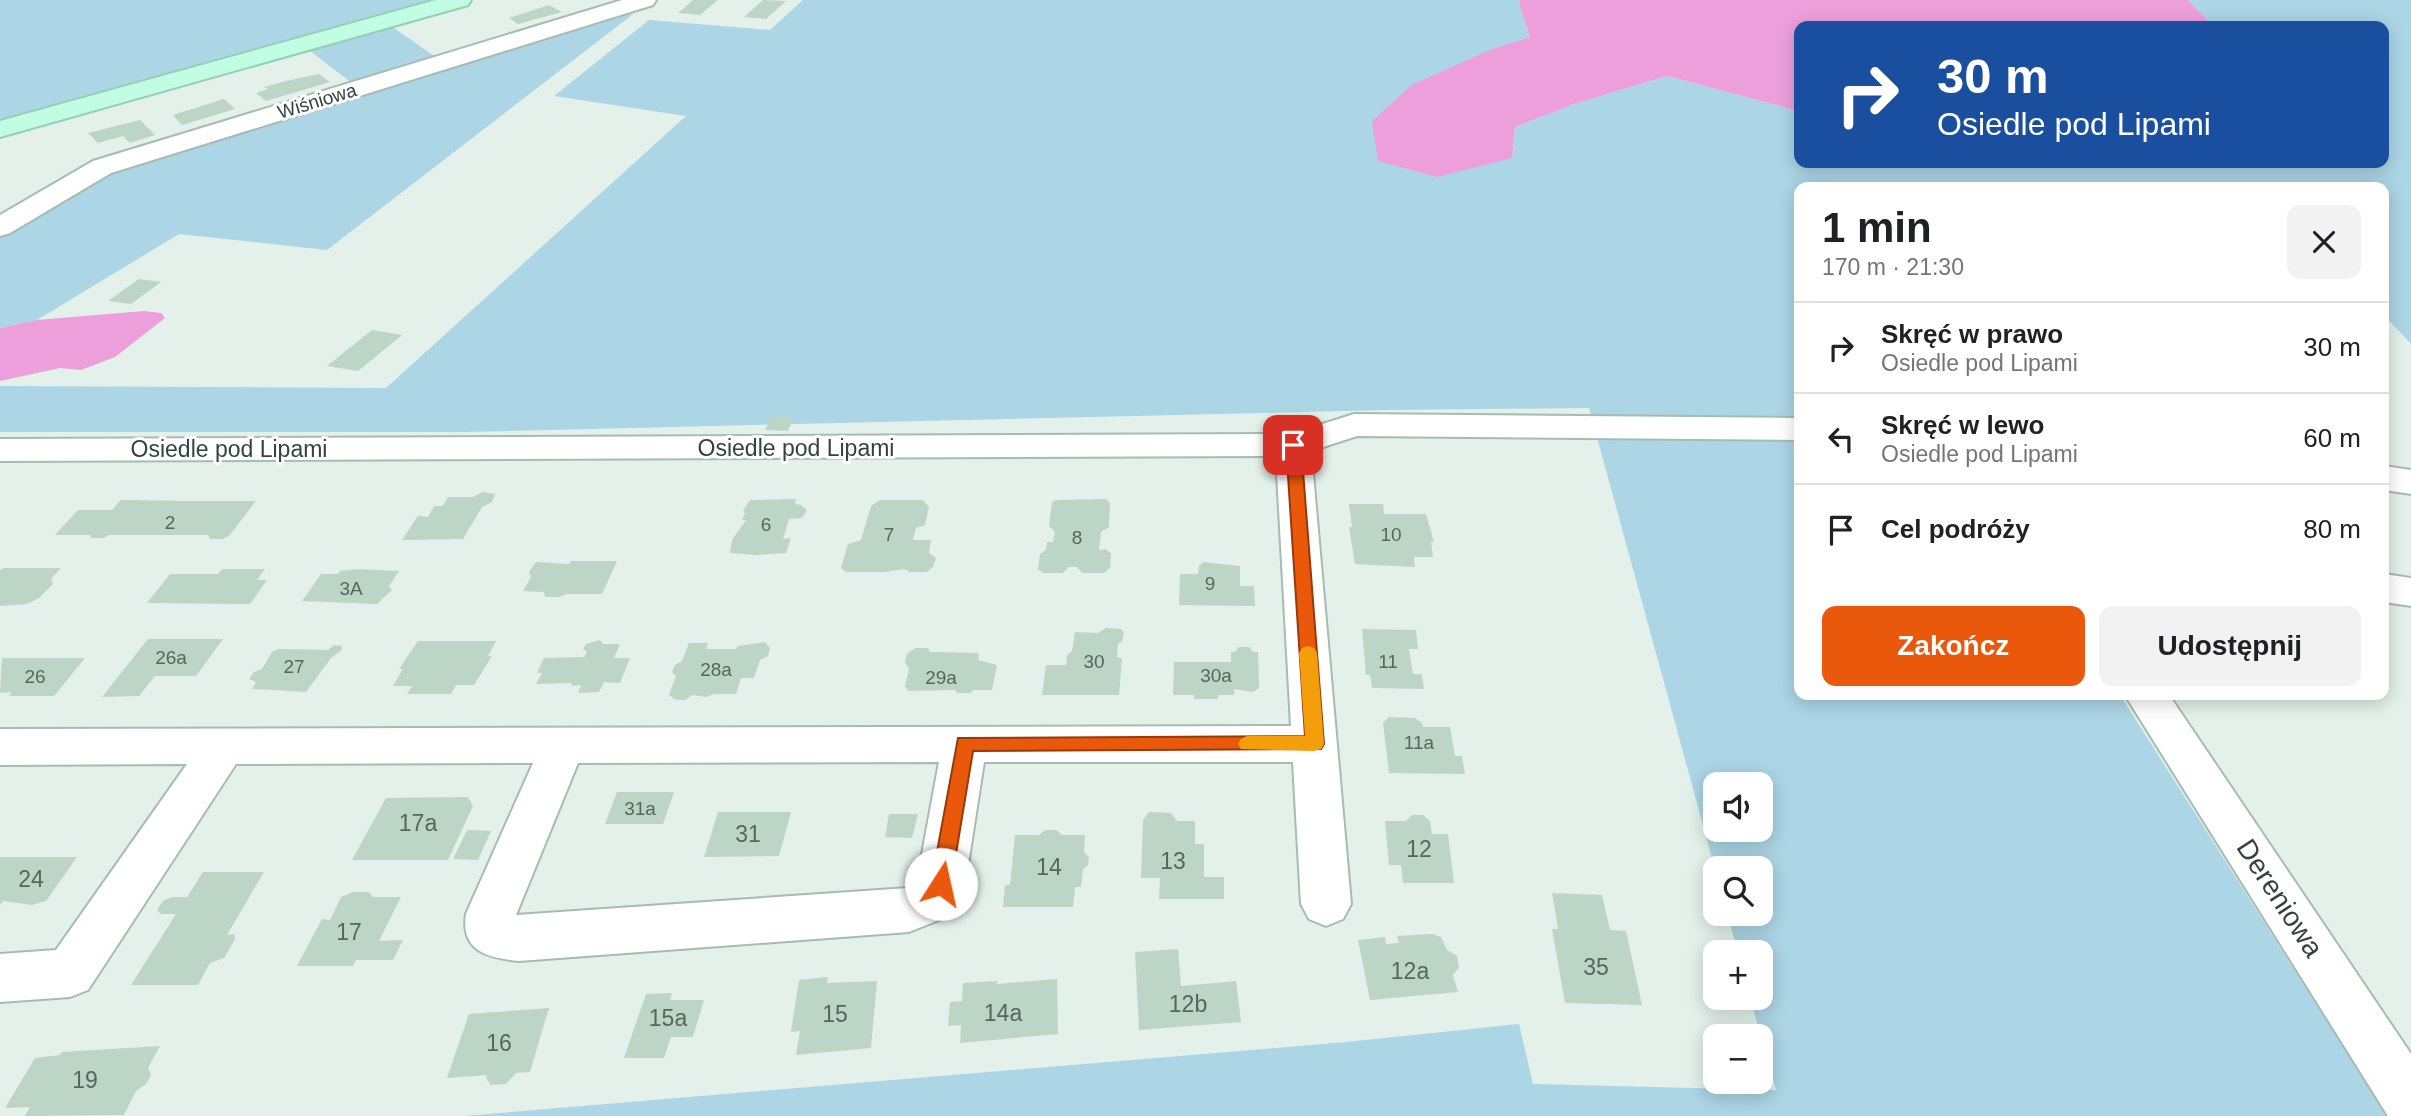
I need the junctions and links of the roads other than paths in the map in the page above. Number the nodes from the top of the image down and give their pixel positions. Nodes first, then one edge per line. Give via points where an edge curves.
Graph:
1 (460, 0) edge
2 (645, 0) edge
3 (0, 130) edge
4 (0, 227) edge
5 (1794, 429) edge
6 (1293, 445) junction
7 (0, 450) edge
8 (2389, 479) edge
9 (2411, 482) edge
10 (2389, 589) edge
11 (2411, 592) edge
12 (2149, 700) edge
13 (965, 743) junction
14 (1314, 744) junction
15 (563, 745) junction
16 (224, 746) junction
17 (0, 747) edge
18 (1326, 904) dead end
19 (0, 978) edge
20 (2411, 1102) edge

1 - 3 street
2 - 4 street, Wiśniowa via 102,167
5 - 6 street, Osiedle pod Lipami via 1354,425
6 - 7 street, Osiedle pod Lipami
6 - 14 street
8 - 9 street
10 - 11 street
12 - 20 street, Dereniowa
13 - 14 street
13 - 15 street
13 - 15 street via 941,884 932,901 909,910 496,936 489,926 491,914
14 - 18 street
15 - 16 street
16 - 17 street
16 - 19 street via 70,973

